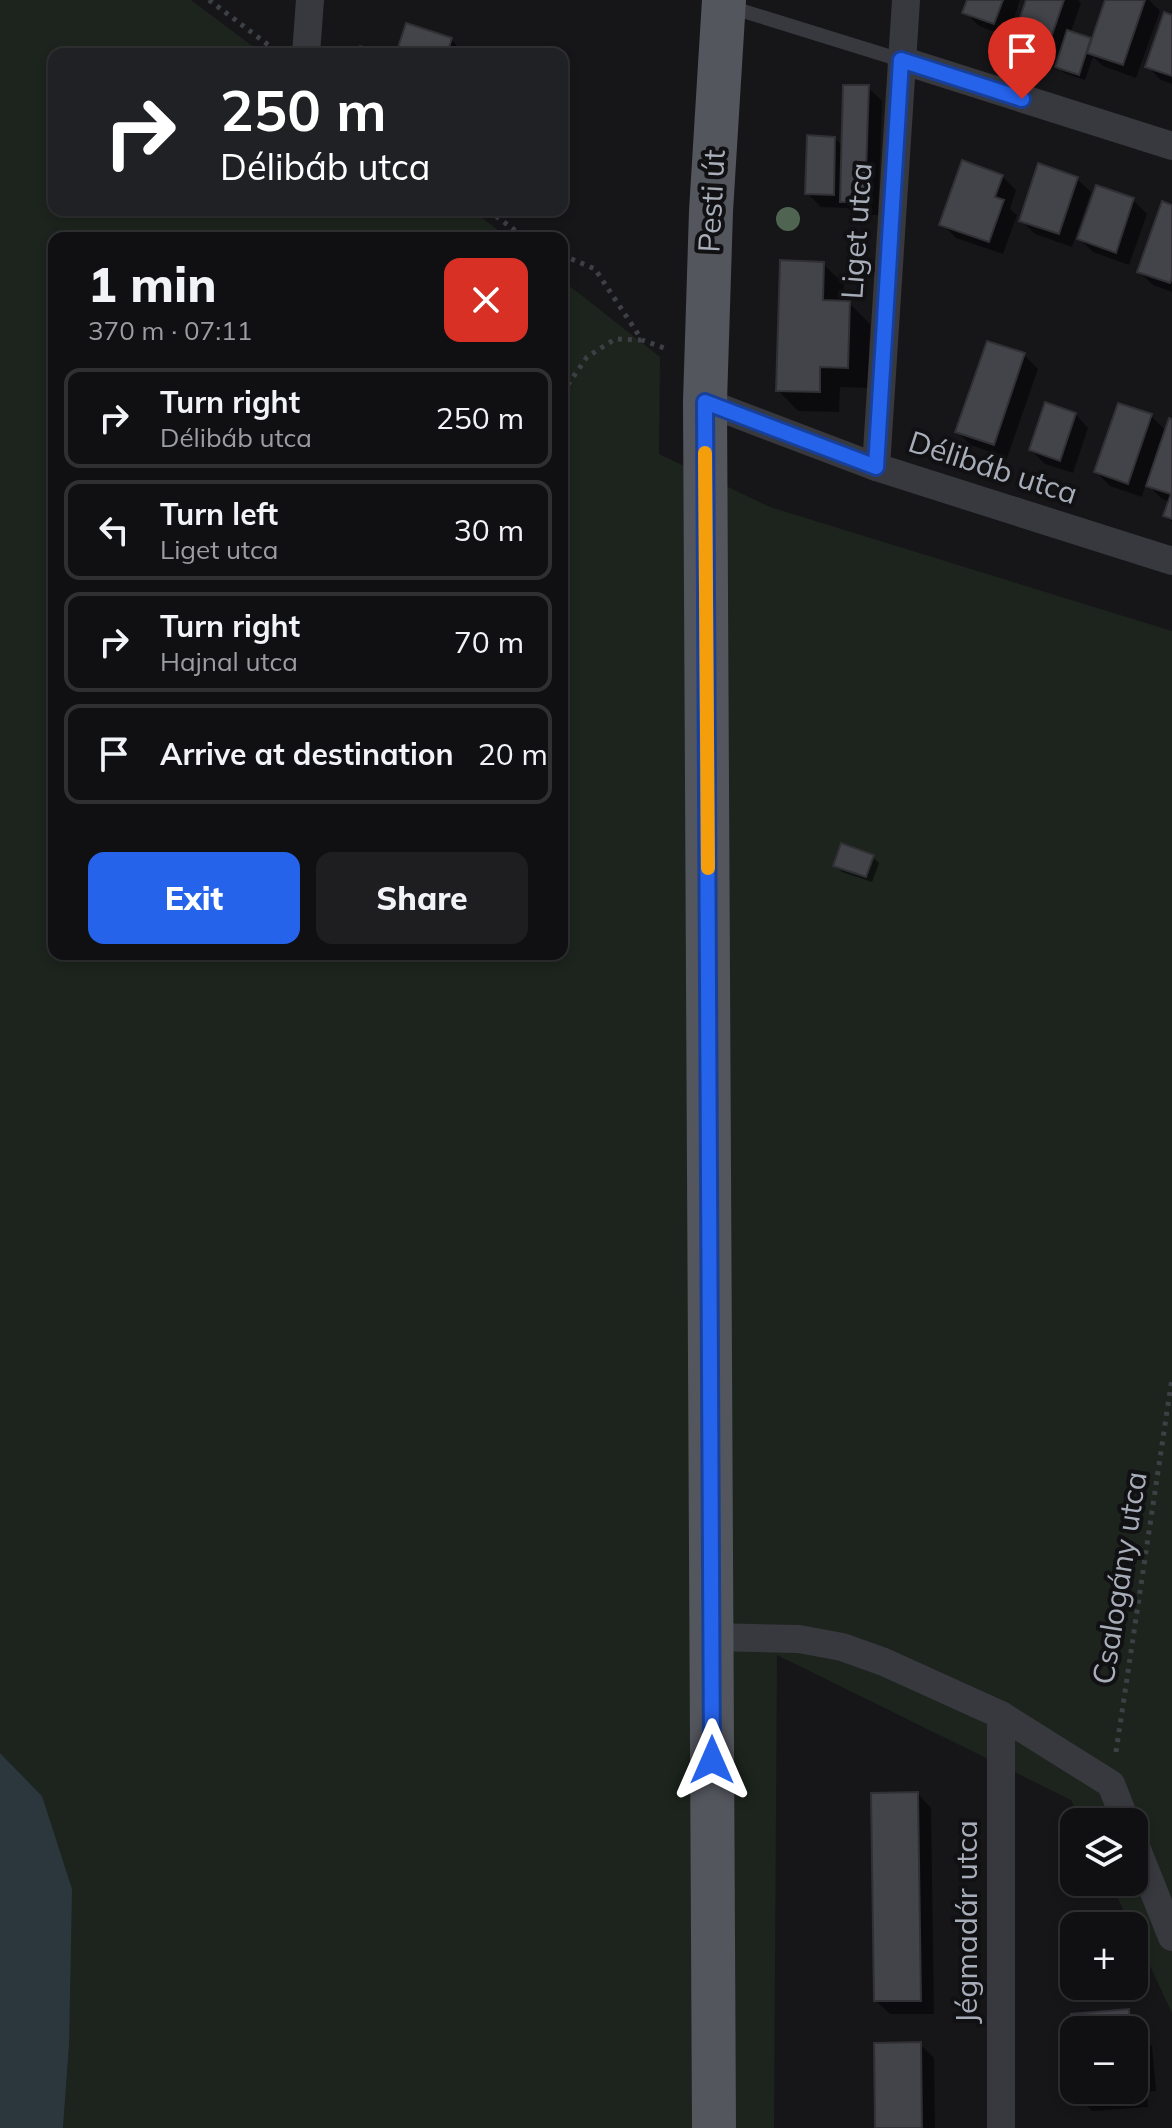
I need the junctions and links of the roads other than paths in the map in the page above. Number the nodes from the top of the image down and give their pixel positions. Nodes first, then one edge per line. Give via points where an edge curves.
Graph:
1 (310, 0) edge
2 (906, 0) edge
3 (724, 2) edge
4 (306, 48) edge
5 (901, 60) junction
6 (1172, 146) edge
7 (706, 382) junction
8 (876, 467) junction
9 (1172, 561) edge
10 (711, 1637) junction
11 (1001, 1715) junction
12 (1120, 1808) edge
13 (1148, 1877) edge
14 (1172, 1937) edge
15 (714, 2128) edge
16 (1001, 2128) edge

1 - 4 street
2 - 5 street, Liget utca
3 - 5 lane
3 - 7 main road, Pesti út
5 - 6 street
5 - 8 street, Liget utca
7 - 8 street, Délibáb utca
7 - 10 main road, Pesti út
8 - 9 street, Délibáb utca
10 - 11 street via 799,1639 842,1647
10 - 15 main road, Pesti út
11 - 12 street via 1111,1784
11 - 16 street, Jégmadár utca
13 - 14 street

